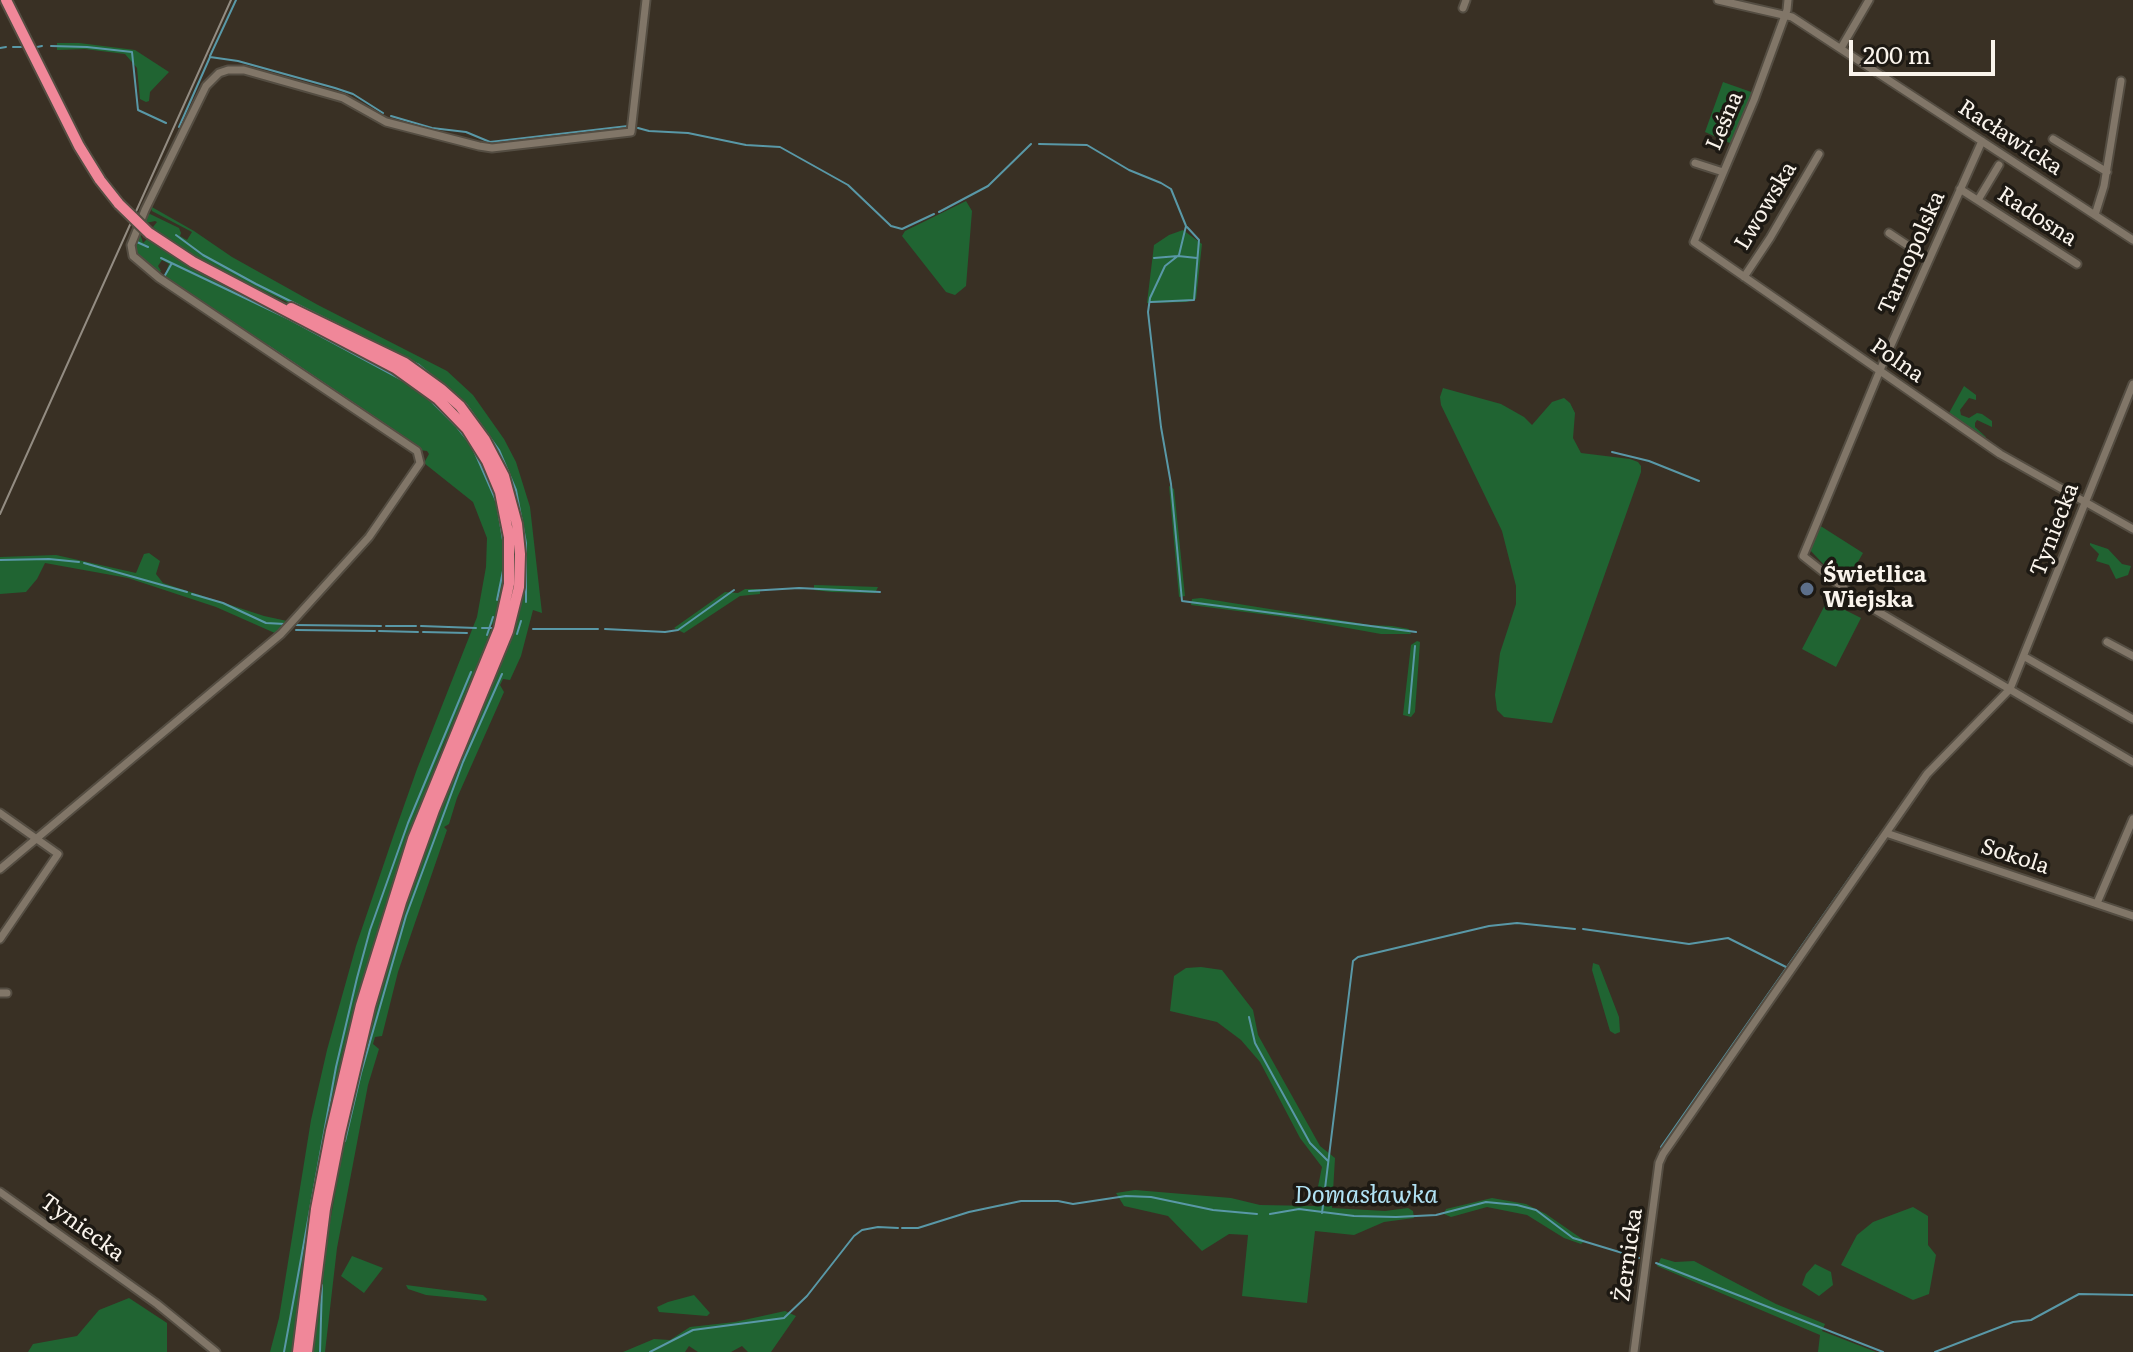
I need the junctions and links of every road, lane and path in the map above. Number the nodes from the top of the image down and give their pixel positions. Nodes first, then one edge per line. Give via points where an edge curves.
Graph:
1 (6, 0) edge
2 (646, 0) edge
3 (1718, 0) edge
4 (1788, 0) edge
5 (1869, 0) edge
6 (1786, 14) junction
7 (1841, 48) junction
8 (2121, 81) dead end
9 (2053, 139) dead end
10 (1982, 141) junction
11 (1819, 154) dead end
12 (1695, 163) dead end
13 (1999, 165) dead end
14 (1723, 172) junction
15 (2107, 172) junction
16 (1960, 189) junction
17 (1978, 200) junction
18 (2095, 215) junction
19 (1889, 233) dead end
20 (2133, 240) edge
21 (1694, 242) joint
22 (1928, 259) junction
23 (2077, 264) dead end
24 (1744, 277) junction
25 (233, 283) junction
26 (1880, 371) junction
27 (2133, 384) edge
28 (2084, 503) junction
29 (2133, 529) edge
30 (2107, 642) dead end
31 (2133, 656) edge
32 (2025, 657) junction
33 (2010, 689) junction
34 (2133, 719) edge
35 (2133, 762) edge
36 (0, 813) edge
37 (2133, 819) edge
38 (1886, 833) junction
39 (37, 839) junction
40 (0, 869) edge
41 (2097, 903) junction
42 (2133, 916) edge
43 (0, 939) edge
44 (1659, 1163) joint
45 (0, 1192) edge
46 (216, 1352) edge
47 (298, 1352) edge
48 (307, 1352) edge
49 (1634, 1352) edge

1 - 25 highway, bridge via 79,146 119,204 149,233
2 - 39 street via 631,132 492,148 386,122 343,98 244,70 219,73 206,86 145,210 131,245 133,256 417,451 420,463 369,537 281,634
3 - 6 street
4 - 6 street, Leśna
5 - 7 street
6 - 7 street, Racławicka
6 - 14 street, Leśna
7 - 10 street, Racławicka
8 - 15 street
9 - 15 street
10 - 16 street, Tarnopolska
10 - 18 street, Racławicka
11 - 24 street, Lwowska
12 - 14 street
13 - 17 street, Radosna
14 - 21 street, Leśna
15 - 18 street
16 - 17 street, Radosna
16 - 22 street, Tarnopolska
17 - 23 street, Radosna
18 - 20 street, Racławicka
19 - 22 street
21 - 24 street, Polna
22 - 26 street, Tarnopolska
24 - 26 street, Polna
25 - 47 highway via 395,368 438,399 467,429 494,477 509,537 507,599 376,951 343,1077 316,1209
25 - 48 highway via 368,343 441,389 470,418 497,461 517,524 519,587 502,650 434,810 370,1006 325,1209
26 - 28 street, Polna via 2000,454
26 - 33 street, Tarnopolska via 1803,556 1849,594
27 - 28 street, Tyniecka
28 - 29 street, Polna
28 - 32 street, Tyniecka
30 - 31 street
32 - 33 street, Tyniecka
32 - 34 street
33 - 35 street
33 - 38 street, Tyniecka via 1927,774
36 - 39 street
37 - 41 street
38 - 41 street, Sokola
38 - 44 street, Tyniecka
39 - 40 street
39 - 43 street via 58,854
41 - 42 street, Sokola
44 - 49 street, Żernicka
45 - 46 street, Tyniecka

